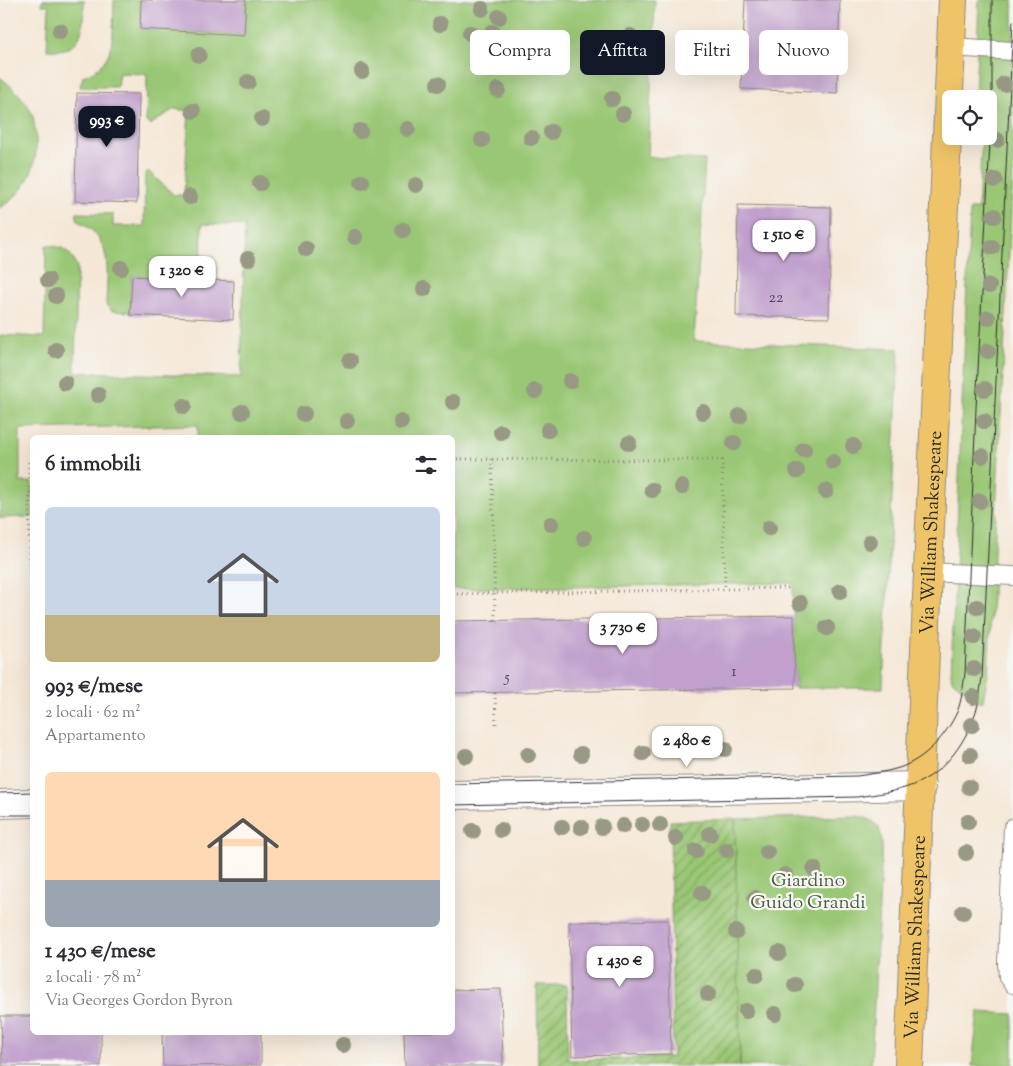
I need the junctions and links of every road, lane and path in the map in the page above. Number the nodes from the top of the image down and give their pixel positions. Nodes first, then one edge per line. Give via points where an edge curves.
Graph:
1 (953, 0) edge
2 (951, 47) junction
3 (1013, 51) edge
4 (455, 459) edge
5 (492, 459) junction
6 (30, 460) edge
7 (30, 562) edge
8 (928, 572) junction
9 (1013, 576) edge
10 (725, 588) junction
11 (789, 588) dead end
12 (495, 593) junction
13 (455, 594) edge
14 (495, 621) dead end
15 (495, 693) dead end
16 (496, 728) dead end
17 (921, 786) junction
18 (455, 795) edge
19 (0, 804) edge
20 (30, 804) edge
21 (1013, 828) edge
22 (1013, 984) edge
23 (909, 1066) edge

1 - 2 main road, Via William Shakespeare
2 - 3 lane
2 - 8 main road, Via William Shakespeare
4 - 5 path
5 - 10 path via 722,460
5 - 12 path
6 - 7 path
8 - 9 lane
8 - 17 main road, Via William Shakespeare
10 - 11 path
10 - 12 path
12 - 13 path
12 - 14 path
15 - 16 path
17 - 18 street
17 - 23 main road, Via William Shakespeare
19 - 20 street
21 - 22 lane via 1007,963 1008,977

